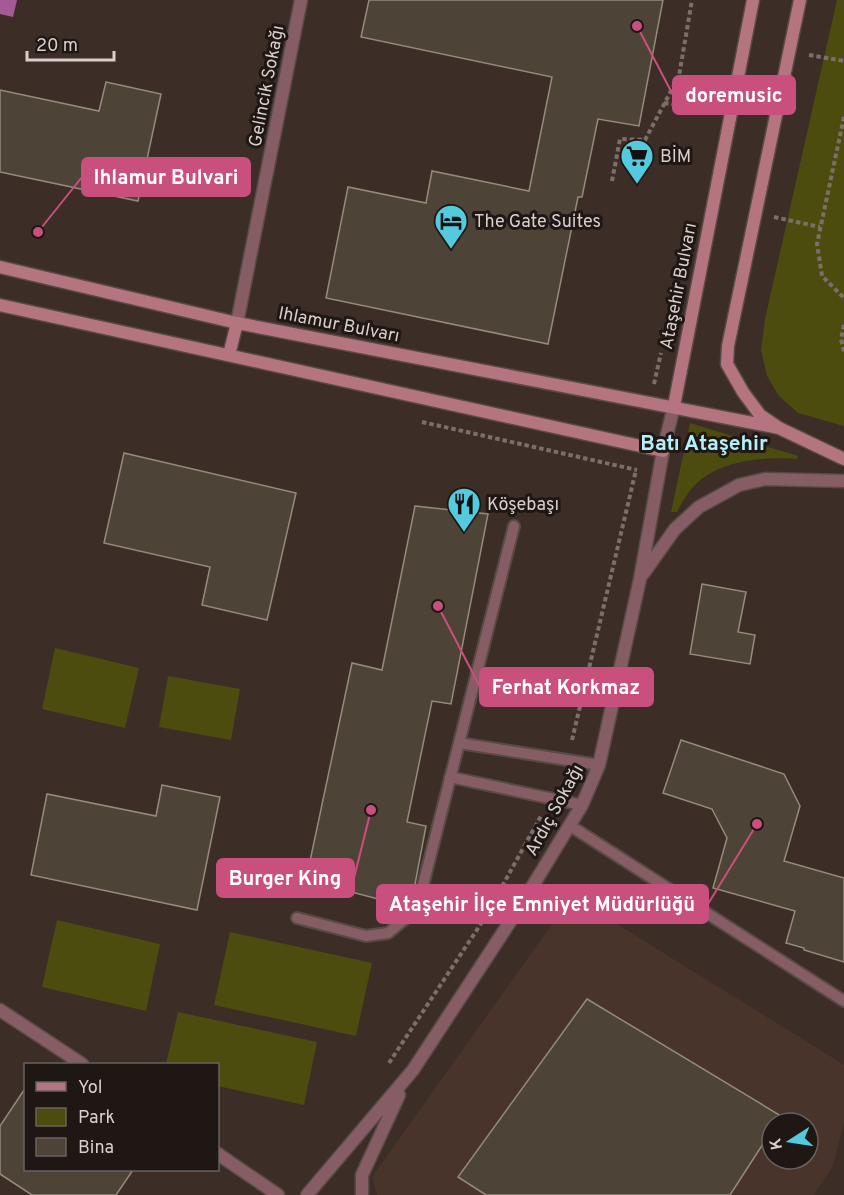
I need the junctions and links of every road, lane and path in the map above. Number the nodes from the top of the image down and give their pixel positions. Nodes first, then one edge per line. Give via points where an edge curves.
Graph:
1 (301, 0) edge
2 (692, 0) edge
3 (753, 0) edge
4 (800, 0) edge
5 (789, 52) junction
6 (844, 61) edge
7 (664, 104) junction
8 (730, 113) junction
9 (844, 117) edge
10 (612, 181) dead end
11 (755, 213) junction
12 (820, 227) junction
13 (0, 267) edge
14 (844, 298) edge
15 (0, 305) edge
16 (237, 323) junction
17 (844, 325) edge
18 (663, 344) dead end
19 (844, 352) edge
20 (229, 355) junction
21 (650, 402) junction
22 (674, 406) junction
23 (780, 428) junction
24 (641, 446) junction
25 (663, 451) junction
26 (844, 459) edge
27 (844, 481) edge
28 (514, 526) dead end
29 (639, 579) junction
30 (459, 743) junction
31 (564, 761) junction
32 (599, 765) junction
33 (450, 777) junction
34 (551, 798) junction
35 (582, 805) junction
36 (569, 825) junction
37 (297, 918) dead end
38 (844, 1001) edge
39 (0, 1010) edge
40 (79, 1063) edge
41 (383, 1072) dead end
42 (405, 1080) junction
43 (219, 1155) edge
44 (278, 1195) edge
45 (307, 1195) edge
46 (362, 1195) edge

1 - 16 street, Gelincik Sokağı
2 - 7 path via 679,76
3 - 8 main road, Ataşehir Bulvarı
4 - 5 main road
5 - 6 path
5 - 11 main road
7 - 8 path
7 - 10 path via 645,140 620,139
8 - 22 main road, Ataşehir Bulvarı
9 - 12 path
11 - 12 path
11 - 23 main road via 727,364 760,415
12 - 14 path via 817,244 822,276
13 - 16 main road, Ihlamur Bulvarı
15 - 20 main road
16 - 20 main road, Gelincik Sokağı
16 - 21 main road, Ihlamur Bulvarı
17 - 19 path
18 - 21 path
20 - 24 main road
21 - 22 main road, Ihlamur Bulvarı
22 - 23 main road, Ihlamur Bulvarı
22 - 25 street, Ataşehir Bulvarı
23 - 26 main road
24 - 25 main road
24 - 31 path via 572,743
25 - 29 street, Ataşehir Bulvarı
27 - 29 street, Ardıç Sokağı via 765,479 739,485 699,507 675,529
28 - 30 lane
29 - 32 street, Ardıç Sokağı
30 - 31 lane
30 - 33 lane
31 - 32 lane
32 - 35 street, Ardıç Sokağı
33 - 34 lane
33 - 37 lane via 417,909 388,933 366,936
34 - 35 lane
34 - 41 path via 484,918
35 - 36 street, Ardıç Sokağı
36 - 38 lane
36 - 42 street, Ardıç Sokağı
39 - 40 street
42 - 45 street, Ardıç Sokağı
42 - 46 street via 362,1175
43 - 44 street

